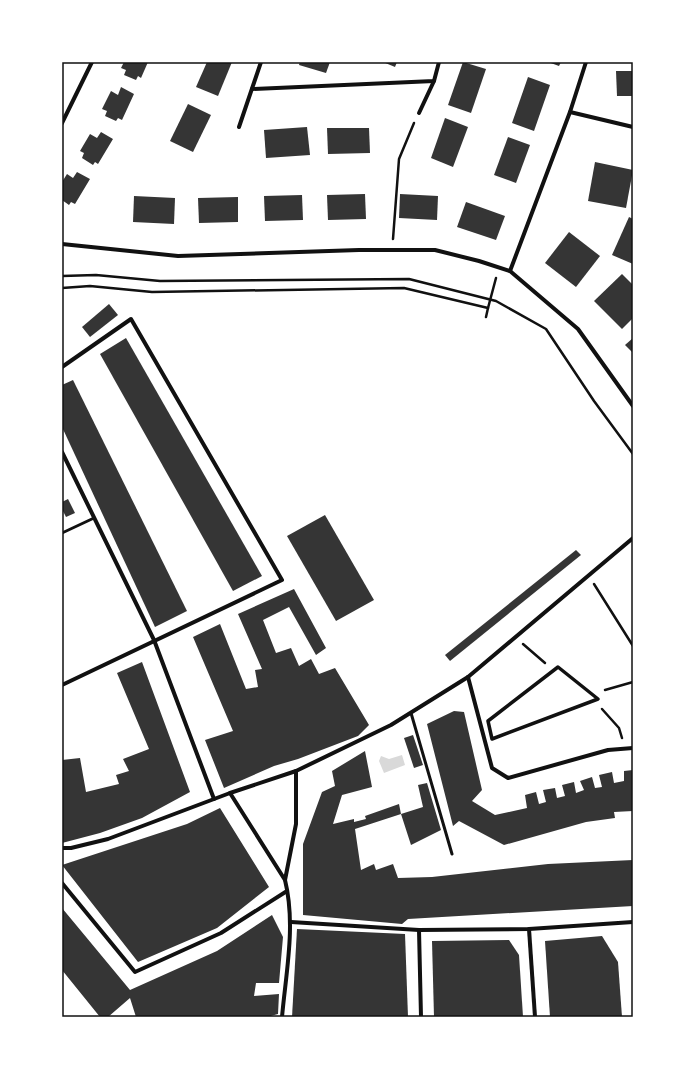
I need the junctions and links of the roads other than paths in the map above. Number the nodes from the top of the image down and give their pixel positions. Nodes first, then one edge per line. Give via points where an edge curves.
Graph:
1 (92, 62) edge
2 (261, 62) edge
3 (439, 62) edge
4 (586, 62) edge
5 (434, 81) junction
6 (252, 89) junction
7 (570, 112) junction
8 (419, 114) road end
9 (62, 123) edge
10 (239, 127) dead end
11 (633, 127) edge
12 (62, 244) edge
13 (510, 271) junction
14 (62, 367) edge
15 (633, 406) edge
16 (62, 452) edge
17 (94, 518) junction
18 (62, 533) edge
19 (633, 538) edge
20 (154, 640) junction
21 (468, 677) junction
22 (62, 685) edge
23 (590, 694) joint
24 (411, 713) junction
25 (633, 748) edge
26 (296, 771) junction
27 (230, 793) junction
28 (214, 799) junction
29 (62, 848) edge
30 (452, 854) dead end
31 (285, 880) junction
32 (62, 883) edge
33 (288, 891) junction
34 (291, 922) junction
35 (633, 922) edge
36 (529, 929) junction
37 (419, 930) junction
38 (282, 1017) edge
39 (421, 1017) edge
40 (535, 1017) edge

1 - 9 street
2 - 6 street
3 - 5 street
4 - 7 street
5 - 6 street
5 - 8 street
6 - 10 street
7 - 11 street
7 - 13 street
12 - 13 street via 178,256 392,249 435,250
13 - 15 street via 578,329
14 - 20 street via 131,319 282,580
16 - 17 street
17 - 18 lane
17 - 20 street
19 - 21 street
20 - 22 street
20 - 28 street
21 - 24 street
21 - 25 street via 492,768 508,778 608,750
23 - 23 street via 558,666 488,721 492,739 598,699
24 - 26 street
24 - 30 lane
26 - 27 street
26 - 31 street via 296,824
27 - 28 street
27 - 31 street
28 - 29 street via 108,839
31 - 33 street
32 - 33 street via 135,972 221,933
33 - 34 street
34 - 37 street
34 - 38 street
35 - 36 street
36 - 37 street
36 - 40 street
37 - 39 street

